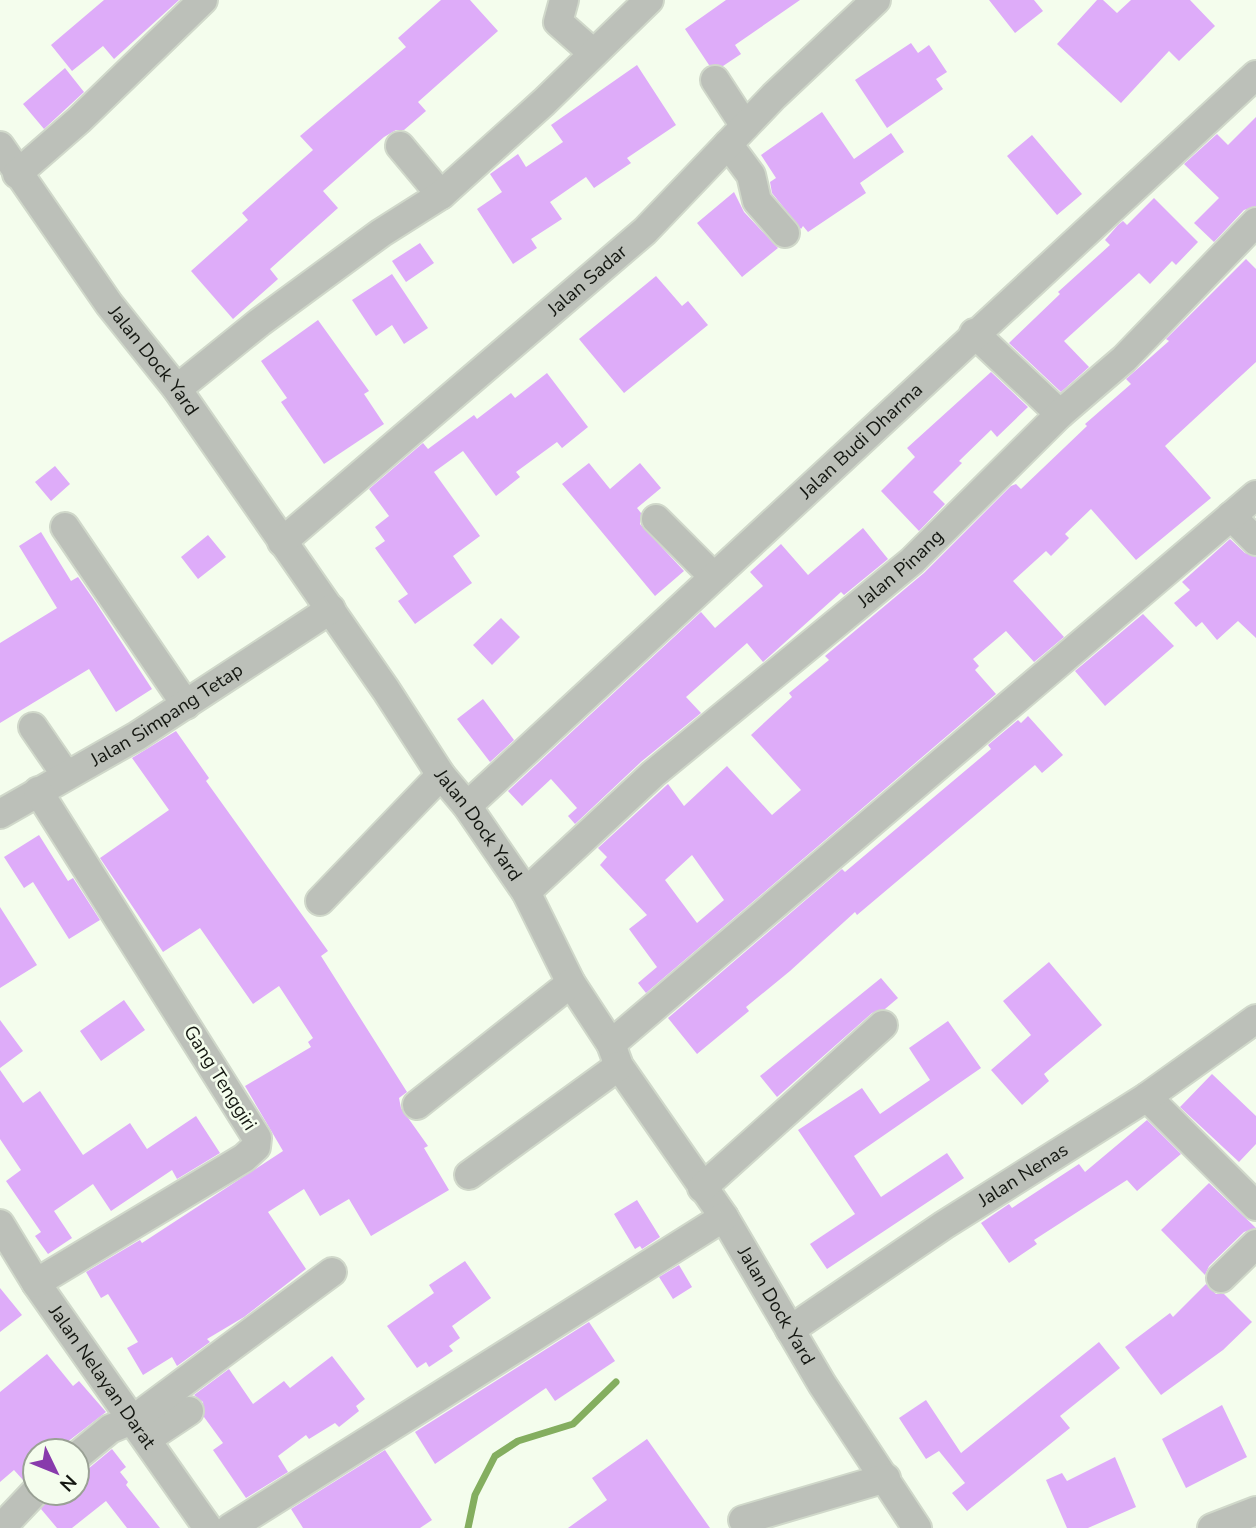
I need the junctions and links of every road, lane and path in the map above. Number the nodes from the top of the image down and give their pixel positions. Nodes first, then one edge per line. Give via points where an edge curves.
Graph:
1 (203, 0) edge
2 (564, 0) edge
3 (649, 0) edge
4 (876, 0) edge
5 (593, 53) junction
6 (1256, 75) edge
7 (715, 80) dead end
8 (737, 135) junction
9 (400, 146) dead end
10 (6, 161) edge
11 (441, 195) junction
12 (1256, 222) edge
13 (785, 233) dead end
14 (974, 333) junction
15 (177, 389) junction
16 (1060, 414) junction
17 (1256, 495) edge
18 (1231, 516) junction
19 (656, 519) dead end
20 (65, 527) dead end
21 (1256, 541) edge
22 (282, 542) junction
23 (713, 576) junction
24 (331, 609) junction
25 (186, 705) junction
26 (33, 727) dead end
27 (66, 775) junction
28 (441, 775) junction
29 (38, 791) junction
30 (467, 806) junction
31 (0, 814) edge
32 (526, 892) junction
33 (320, 901) dead end
34 (571, 983) junction
35 (883, 1025) dead end
36 (1252, 1028) edge
37 (615, 1055) junction
38 (1147, 1097) junction
39 (417, 1105) dead end
40 (469, 1175) dead end
41 (702, 1188) junction
42 (1256, 1206) edge
43 (724, 1217) junction
44 (0, 1224) edge
45 (1256, 1244) edge
46 (332, 1272) dead end
47 (1222, 1278) dead end
48 (36, 1283) junction
49 (790, 1330) junction
50 (189, 1411) dead end
51 (140, 1429) junction
52 (91, 1444) edge
53 (886, 1478) junction
54 (21, 1507) edge
55 (1256, 1511) edge
56 (743, 1520) dead end
57 (1, 1528) edge
58 (208, 1528) edge
59 (230, 1528) edge
60 (917, 1528) edge
61 (1212, 1528) edge

1 - 10 street via 39,155
2 - 5 street via 558,22
3 - 5 street
4 - 8 street, Jalan Sadar
5 - 11 street
6 - 14 street, Jalan Budi Dharma
7 - 8 street
8 - 13 street via 757,201
8 - 22 street, Jalan Sadar via 645,231
9 - 11 street
10 - 15 street, Jalan Dock Yard
11 - 15 street via 381,233
12 - 16 street, Jalan Pinang via 1124,359
14 - 16 street
14 - 23 street, Jalan Budi Dharma
15 - 22 street, Jalan Dock Yard
16 - 32 street, Jalan Pinang via 912,561 653,774
17 - 18 street
18 - 21 street
18 - 37 street
19 - 23 street
20 - 25 street
22 - 24 street, Jalan Dock Yard
23 - 30 street, Jalan Budi Dharma
24 - 25 street, Jalan Simpang Tetap
24 - 28 street, Jalan Dock Yard
25 - 27 street, Jalan Simpang Tetap
26 - 27 street
27 - 29 street, Jalan Simpang Tetap
28 - 30 street, Jalan Dock Yard
28 - 33 street
29 - 31 street, Jalan Simpang Tetap
29 - 48 street, Gang Tenggiri via 257,1138 256,1147 244,1158
30 - 32 street, Jalan Dock Yard
32 - 34 street, Jalan Dock Yard
34 - 37 street, Jalan Dock Yard
34 - 39 street
35 - 41 street
36 - 38 street, Jalan Nenas
37 - 40 street
37 - 41 street, Jalan Dock Yard
38 - 42 street
38 - 49 street, Jalan Nenas via 944,1225
41 - 43 street, Jalan Dock Yard
43 - 49 street, Jalan Dock Yard
43 - 59 street
44 - 48 street, Jalan Nelayan Darat
45 - 47 street
46 - 51 street
48 - 51 street, Jalan Nelayan Darat
49 - 53 street, Jalan Dock Yard
50 - 51 street
51 - 52 street via 110,1429
51 - 58 street, Jalan Nelayan Darat
53 - 56 street
53 - 60 street, Jalan Dock Yard
54 - 57 street
55 - 61 street

